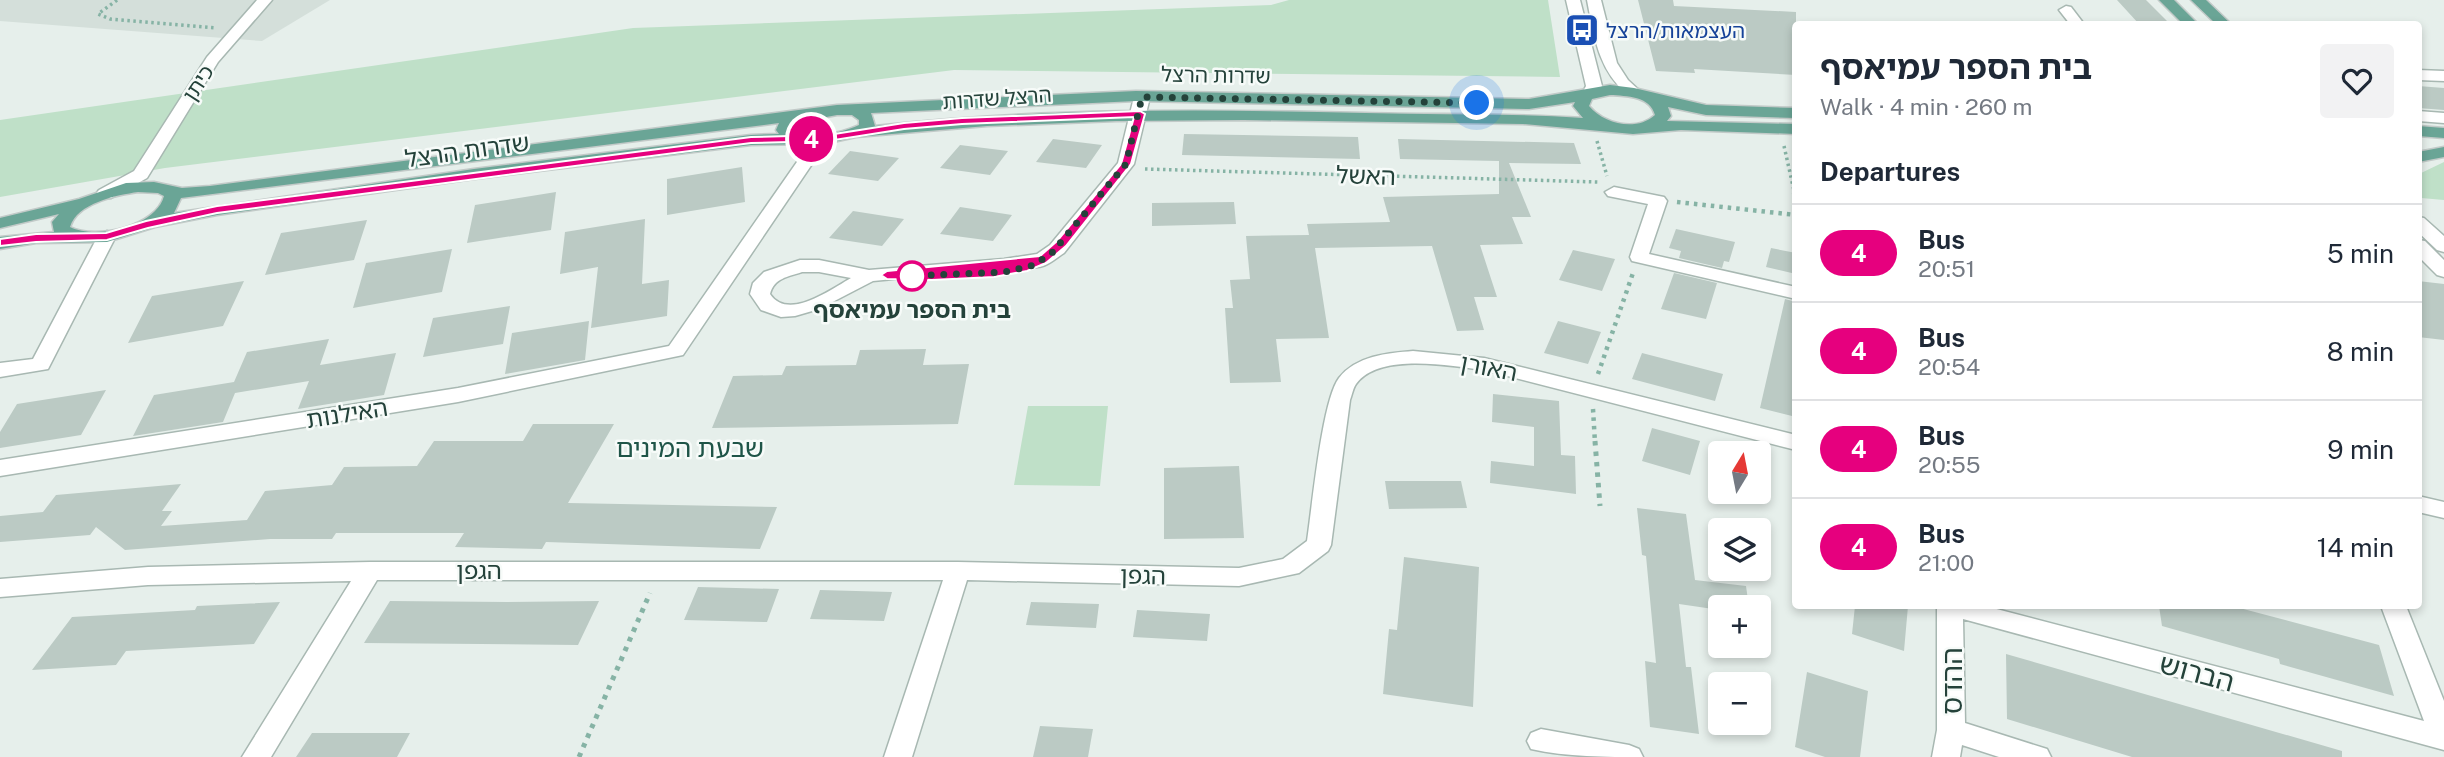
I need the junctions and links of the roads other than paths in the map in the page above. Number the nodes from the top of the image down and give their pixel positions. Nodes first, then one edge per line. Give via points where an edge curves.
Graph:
1 (265, 0) edge
2 (1573, 0) edge
3 (1594, 0) edge
4 (2166, 0) edge
5 (2199, 0) edge
6 (2066, 10) dead end
7 (2075, 21) edge
8 (2188, 21) edge
9 (2221, 21) edge
10 (2422, 75) edge
11 (2444, 76) edge
12 (1633, 92) junction
13 (1588, 95) junction
14 (1651, 99) junction
15 (1141, 105) junction
16 (845, 110) junction
17 (1792, 113) edge
18 (800, 115) junction
19 (2422, 119) edge
20 (1612, 126) junction
21 (1642, 127) junction
22 (1792, 129) edge
23 (2422, 131) edge
24 (858, 133) junction
25 (2443, 136) edge
26 (797, 139) junction
27 (821, 139) junction
28 (2422, 145) edge
29 (2422, 154) edge
30 (141, 174) junction
31 (165, 189) junction
32 (1614, 192) dead end
33 (98, 197) junction
34 (0, 223) edge
35 (146, 225) junction
36 (2422, 226) edge
37 (107, 236) junction
38 (77, 237) junction
39 (0, 243) edge
40 (2444, 246) edge
41 (2422, 249) edge
42 (2444, 271) edge
43 (878, 276) junction
44 (1792, 292) edge
45 (0, 370) edge
46 (1792, 442) edge
47 (8, 467) edge
48 (2422, 505) edge
49 (2444, 510) edge
50 (1319, 545) joint
51 (369, 570) junction
52 (958, 571) junction
53 (0, 587) edge
54 (1950, 609) edge
55 (1961, 609) edge
56 (2395, 609) edge
57 (2444, 737) edge
58 (1541, 741) dead end
59 (1949, 743) edge
60 (256, 757) edge
61 (898, 757) edge
62 (1629, 757) edge
63 (2037, 757) edge

1 - 30 street, כיתן via 234,29
2 - 13 street via 1594,86
3 - 12 street via 1609,66
4 - 8 main road
5 - 9 main road
6 - 7 street
10 - 11 street
12 - 13 main road, שדרות הרצל via 1610,90
12 - 14 main road
13 - 15 main road, שדרות הרצל via 1529,104
13 - 20 main road via 1581,106 1585,112
14 - 17 main road via 1706,110
14 - 21 main road via 1659,104 1663,116
15 - 16 main road, שדרות הרצל via 1039,99
15 - 20 main road, שדרות הרצל
15 - 24 main road, הרצל שדרות
15 - 43 street via 1123,168 1046,258 1004,272
16 - 18 main road, שדרות הרצל
16 - 24 main road via 865,114 867,127
18 - 26 main road via 785,125 788,135
18 - 31 main road, שדרות הרצל via 226,189 181,193
19 - 25 street
20 - 21 main road, שדרות הרצל
21 - 22 main road
23 - 25 main road
24 - 27 main road, הרצל שדרות
25 - 28 main road
25 - 29 main road
26 - 27 main road, שדרות הרצל
26 - 35 main road, שדרות הרצל via 751,140 511,169 217,210
27 - 47 street, האילנות via 676,351 458,395
30 - 31 street via 150,184
30 - 33 street, כיתן
31 - 33 main road, שדרות הרצל via 135,188
31 - 35 main road via 174,201
32 - 44 street via 1658,201 1639,257
33 - 34 main road
33 - 38 main road via 78,206 61,222 66,234
35 - 37 main road, שדרות הרצל
36 - 40 street
37 - 38 main road, שדרות הרצל
37 - 45 street via 41,363
38 - 39 main road
41 - 42 street
43 - 43 street via 800,266 771,276 760,294 772,307 806,308
46 - 50 street, האורן via 1485,363 1394,359 1365,367 1347,380 1339,400
48 - 49 street
50 - 52 street, הגפן via 1290,567 1238,577
51 - 52 street, הגפן
51 - 53 street, הגפן via 148,576
51 - 60 street
52 - 61 street
54 - 59 street, ההדס
55 - 57 street, הברוש
56 - 57 street, הברוש
58 - 62 street
59 - 63 street

